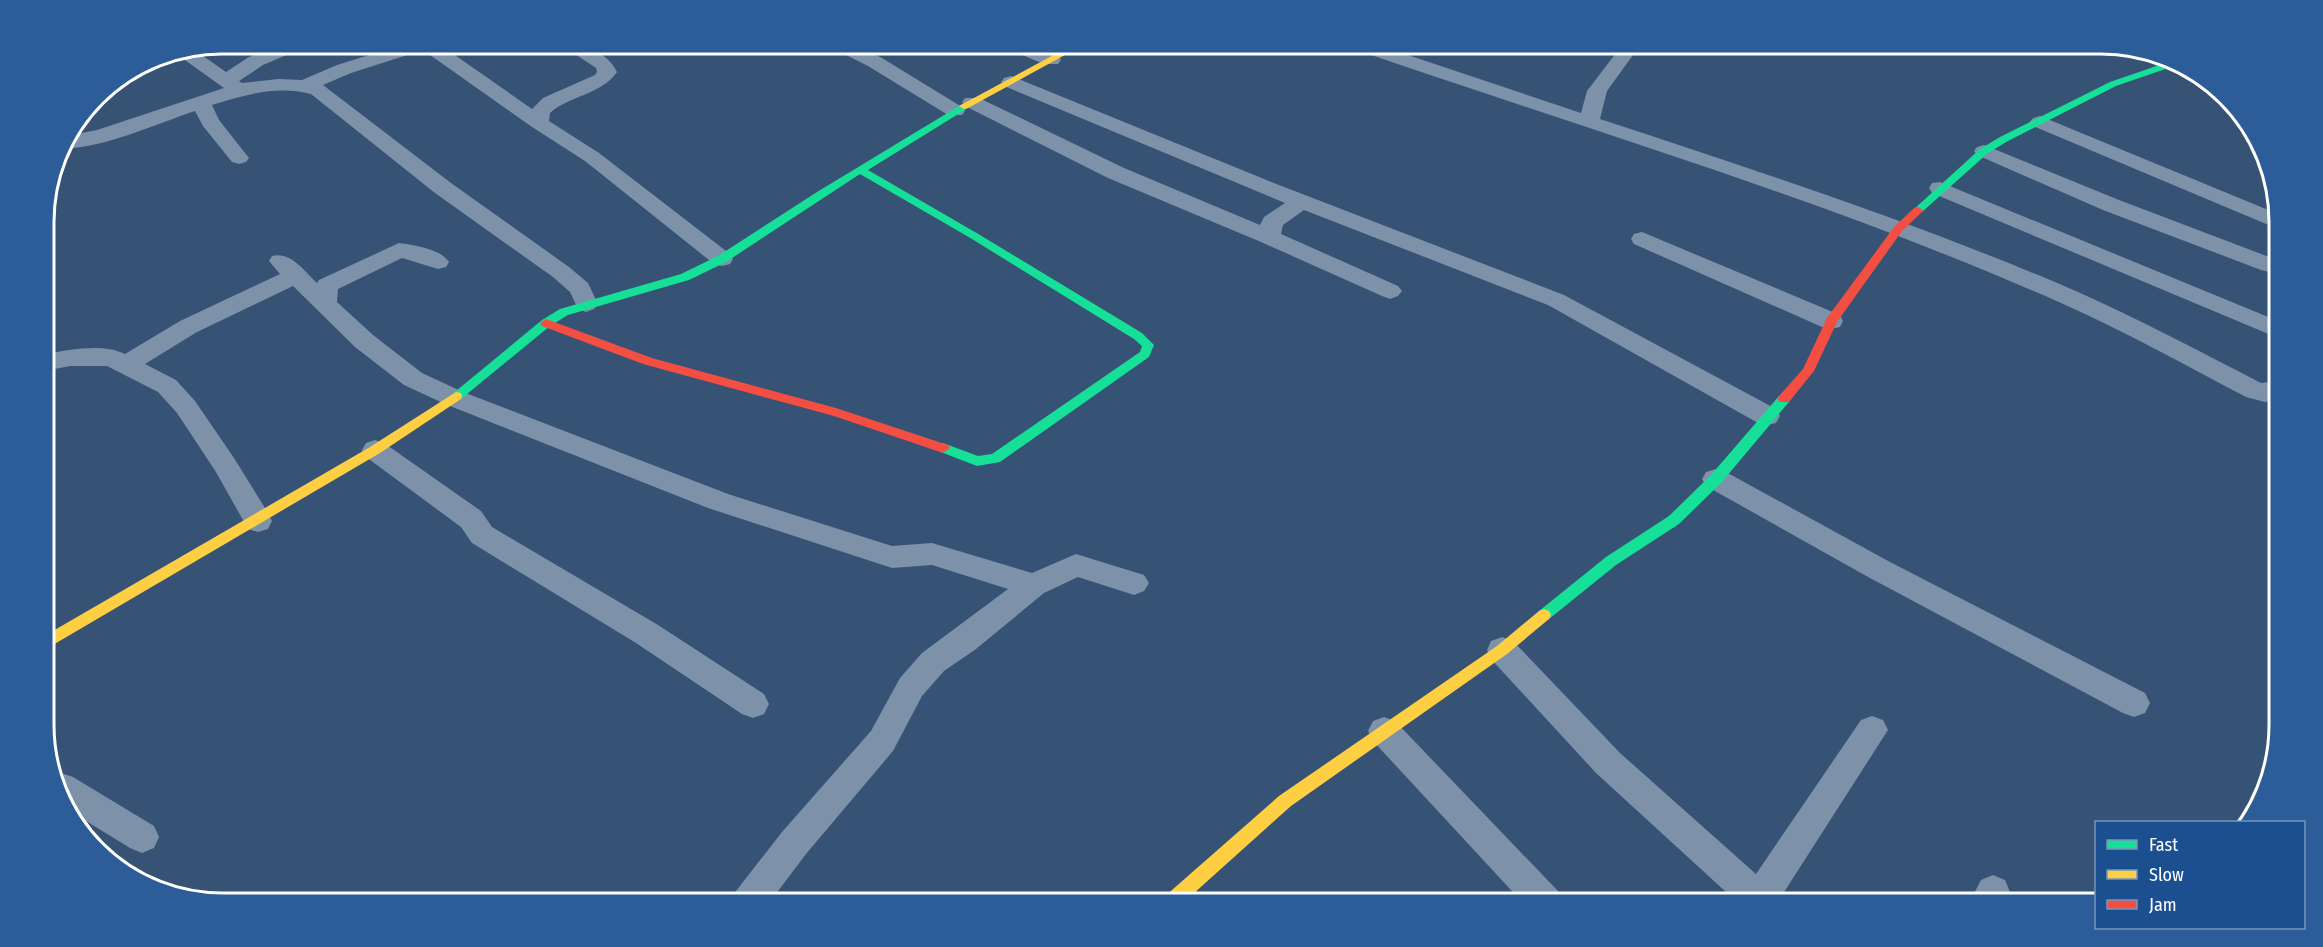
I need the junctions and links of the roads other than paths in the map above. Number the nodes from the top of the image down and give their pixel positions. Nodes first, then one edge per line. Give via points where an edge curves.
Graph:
1 (272, 54) edge
2 (393, 54) edge
3 (439, 54) edge
4 (586, 54) edge
5 (859, 54) edge
6 (1036, 54) edge
7 (1062, 54) edge
8 (1388, 54) edge
9 (1625, 54) edge
10 (191, 57) edge
11 (1051, 60) junction
12 (2163, 66) edge
13 (1011, 82) junction
14 (233, 85) junction
15 (306, 86) junction
16 (201, 103) junction
17 (964, 107) junction
18 (1589, 122) junction
19 (2040, 122) junction
20 (539, 123) junction
21 (75, 142) edge
22 (1984, 151) junction
23 (239, 158) dead end
24 (860, 170) junction
25 (1940, 188) junction
26 (1301, 202) junction
27 (2269, 218) edge
28 (1898, 229) junction
29 (1269, 237) junction
30 (1642, 239) dead end
31 (722, 259) junction
32 (438, 262) dead end
33 (2269, 265) dead end
34 (1390, 291) dead end
35 (325, 304) junction
36 (586, 304) junction
37 (1831, 321) junction
38 (546, 323) junction
39 (2269, 326) edge
40 (54, 361) edge
41 (128, 364) junction
42 (2269, 392) edge
43 (454, 398) junction
44 (1767, 416) junction
45 (375, 450) junction
46 (1716, 479) junction
47 (258, 521) junction
48 (1134, 583) dead end
49 (1034, 585) junction
50 (54, 639) edge
51 (1502, 650) junction
52 (2134, 703) dead end
53 (753, 704) dead end
54 (1872, 730) dead end
55 (1384, 731) junction
56 (68, 792) edge
57 (142, 837) dead end
58 (756, 893) edge
59 (1189, 893) edge
60 (1537, 893) edge
61 (1751, 893) edge
62 (1767, 893) edge

1 - 14 street via 256,61
2 - 15 street
3 - 20 street
4 - 20 street via 604,65 607,72 550,102 540,111
5 - 17 street
6 - 11 street
7 - 11 street
8 - 18 street
9 - 18 street via 1597,91
10 - 14 street
11 - 13 street
12 - 19 street via 2113,84
13 - 17 street
13 - 26 street
14 - 15 street
14 - 16 street
15 - 36 street via 318,90 443,188 561,272 580,288
16 - 21 street
16 - 23 street via 210,122
17 - 24 street
17 - 29 street
18 - 28 street
19 - 22 street
19 - 27 street
20 - 31 street via 592,158
22 - 25 street
22 - 33 street
24 - 31 street
24 - 38 street via 1138,336 1148,345 1145,354 1010,450 995,459 977,461 889,429 650,363
25 - 28 street
25 - 39 street
26 - 29 street via 1272,222
26 - 44 street via 1556,300
28 - 37 street
28 - 42 street via 2063,295 2255,391
29 - 34 street
30 - 37 street
31 - 36 street via 652,288
32 - 35 street via 399,250 327,285
35 - 41 street via 288,269 234,304 154,345
35 - 43 street via 413,379
36 - 38 street
37 - 44 street via 1808,371
38 - 43 street
40 - 41 street via 70,357 111,358
41 - 47 street via 167,386 186,407
43 - 45 street
43 - 49 street via 718,501 892,557 932,554
44 - 46 street
45 - 47 street
45 - 53 street via 471,519 482,535 647,634
46 - 51 street via 1674,520 1611,561
46 - 52 street
47 - 50 street
48 - 49 street via 1076,565
49 - 58 street via 933,662 911,687 882,741
51 - 55 street
51 - 61 street via 1608,763
54 - 62 street
55 - 59 street via 1285,801
55 - 60 street
56 - 57 street

